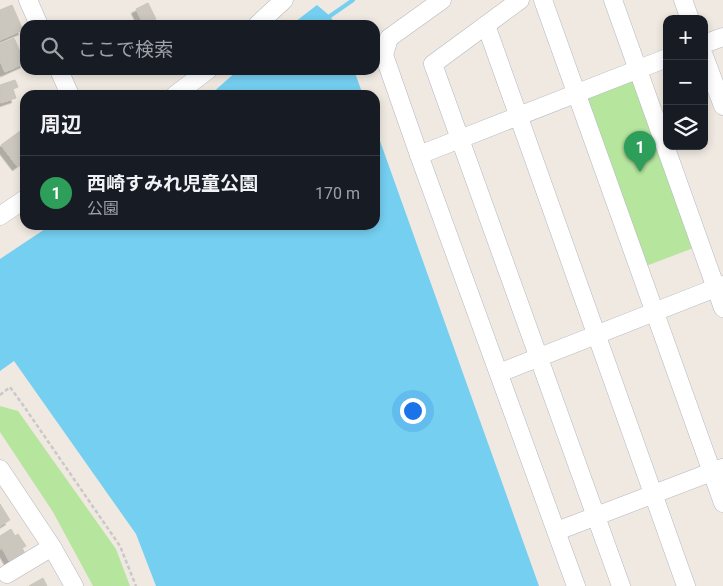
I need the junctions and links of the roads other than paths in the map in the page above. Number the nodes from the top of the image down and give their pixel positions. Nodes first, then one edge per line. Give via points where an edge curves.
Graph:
1 (284, 0) edge
2 (442, 0) edge
3 (520, 0) edge
4 (543, 0) edge
5 (612, 0) edge
6 (683, 0) edge
7 (32, 1) edge
8 (689, 15) edge
9 (38, 20) edge
10 (262, 20) edge
11 (486, 25) junction
12 (723, 37) edge
13 (708, 43) edge
14 (663, 60) edge
15 (706, 60) edge
16 (638, 70) junction
17 (61, 75) edge
18 (201, 75) edge
19 (68, 90) edge
20 (182, 90) edge
21 (577, 93) junction
22 (723, 106) edge
23 (518, 116) junction
24 (460, 139) junction
25 (419, 155) junction
26 (20, 202) edge
27 (0, 216) edge
28 (719, 287) edge
29 (723, 308) edge
30 (656, 312) junction
31 (597, 335) junction
32 (540, 357) junction
33 (499, 373) junction
34 (0, 469) edge
35 (718, 470) edge
36 (654, 494) junction
37 (723, 503) edge
38 (596, 516) junction
39 (556, 531) junction
40 (52, 547) junction
41 (7, 575) edge
42 (74, 586) edge
43 (576, 586) edge
44 (621, 586) edge
45 (686, 586) edge

1 - 10 street
2 - 25 street via 389,38 384,55
3 - 11 street
4 - 21 street
5 - 16 street
6 - 8 street
7 - 9 street
11 - 23 street
11 - 24 street via 433,64
12 - 13 street
14 - 16 street
15 - 22 street
16 - 21 street
16 - 28 street
17 - 19 street
18 - 20 street
21 - 23 street
21 - 30 street
23 - 24 street
23 - 31 street
24 - 25 street
24 - 32 street
25 - 33 street
26 - 27 street
28 - 29 street
28 - 30 street
30 - 31 street
30 - 35 street
31 - 32 street
31 - 36 street
32 - 33 street
32 - 38 street
33 - 39 street
34 - 40 street
35 - 36 street
35 - 37 street
36 - 38 street
36 - 45 street
38 - 39 street
38 - 44 street
39 - 43 street
40 - 41 street
40 - 42 street

